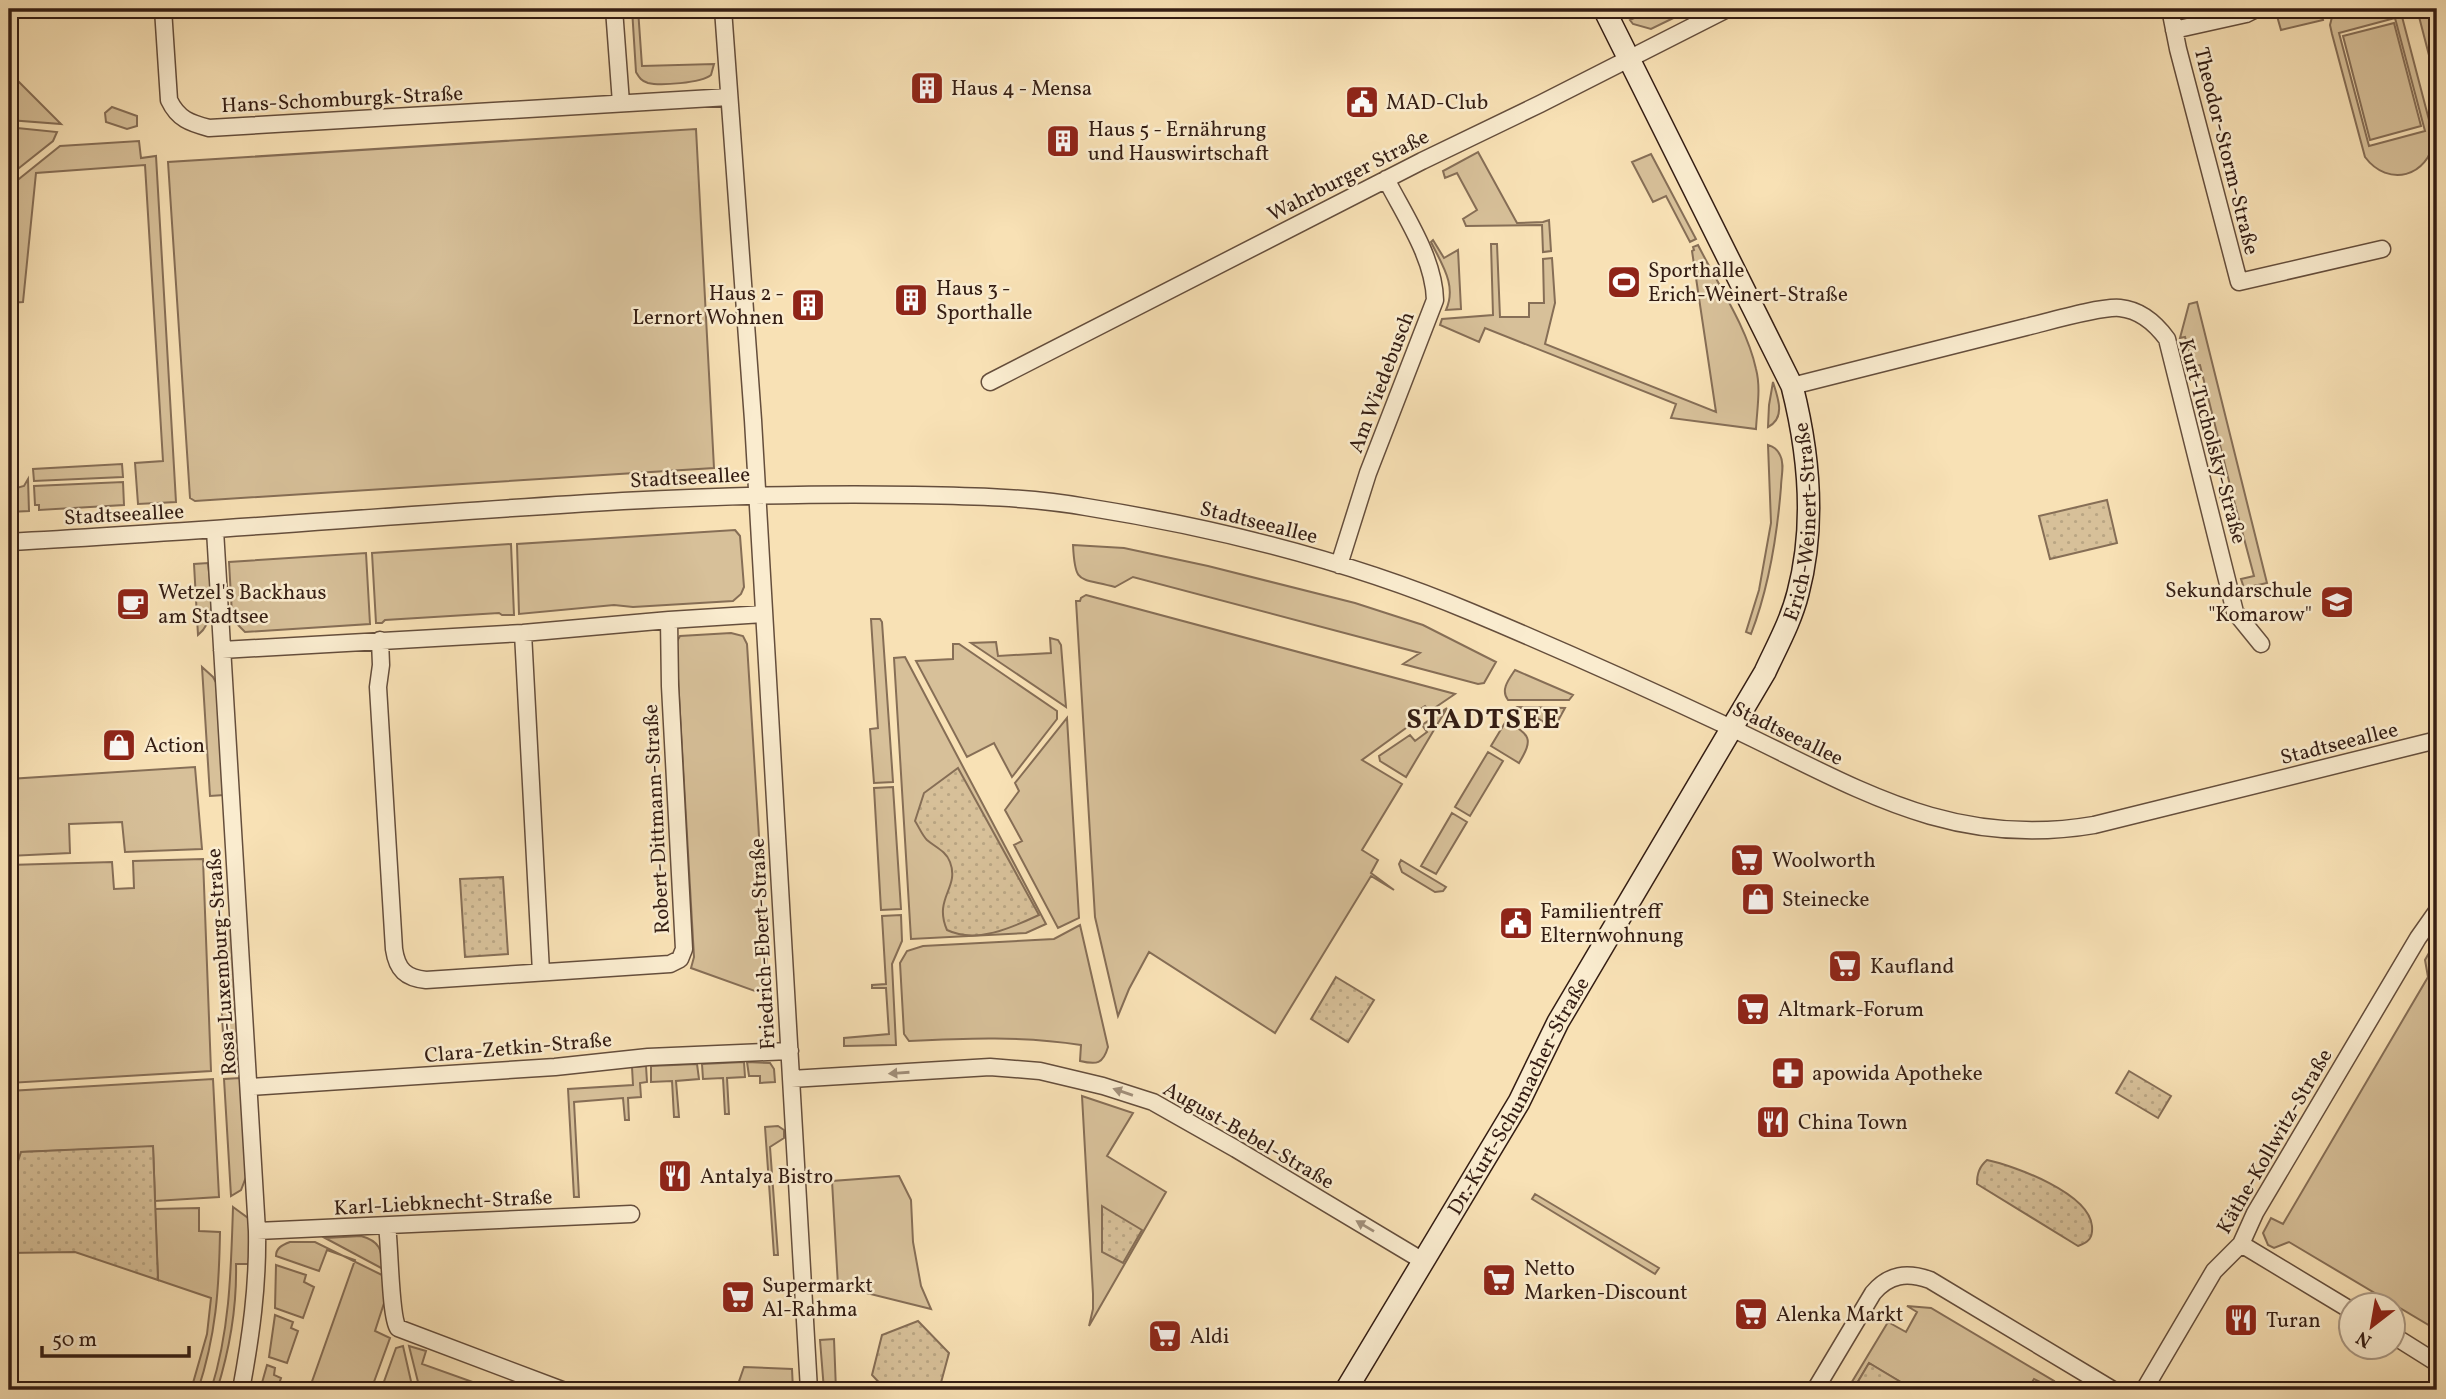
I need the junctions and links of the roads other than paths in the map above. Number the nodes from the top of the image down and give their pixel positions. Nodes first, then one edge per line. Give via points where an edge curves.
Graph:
1 (163, 9) edge
2 (614, 9) edge
3 (723, 9) edge
4 (1604, 9) edge
5 (1727, 9) edge
6 (2171, 9) edge
7 (2256, 9) edge
8 (2175, 30) junction
9 (1627, 59) junction
10 (729, 97) junction
11 (621, 103) junction
12 (1386, 179) junction
13 (2382, 249) dead end
14 (990, 382) dead end
15 (1792, 386) junction
16 (757, 494) junction
17 (215, 530) junction
18 (9, 542) edge
19 (1339, 565) junction
20 (764, 614) junction
21 (670, 620) junction
22 (523, 633) junction
23 (380, 640) junction
24 (2261, 644) dead end
25 (222, 650) junction
26 (1733, 729) junction
27 (2437, 740) edge
28 (2437, 911) edge
29 (541, 972) junction
30 (790, 1051) junction
31 (792, 1079) junction
32 (250, 1087) junction
33 (631, 1214) dead end
34 (387, 1226) junction
35 (257, 1230) junction
36 (2241, 1244) junction
37 (1423, 1261) junction
38 (2338, 1303) edge
39 (2408, 1345) edge
40 (2437, 1363) edge
41 (241, 1390) edge
42 (562, 1390) edge
43 (809, 1390) edge
44 (1346, 1390) edge
45 (1815, 1390) edge
46 (2113, 1390) edge
47 (2144, 1390) edge

1 - 11 street, Hans-Schomburgk-Straße via 169,100 188,123 209,128
2 - 11 street
3 - 10 street, Friedrich-Ebert-Straße
4 - 9 street, Erich-Weinert-Straße
5 - 9 street, Wahrburger Straße
6 - 8 street, Theodor-Storm-Straße
7 - 8 street, Theodor-Storm-Straße
8 - 13 street, Theodor-Storm-Straße via 2239,282
9 - 12 street, Wahrburger Straße
9 - 15 street, Erich-Weinert-Straße
10 - 11 street, Hans-Schomburgk-Straße
10 - 16 street, Friedrich-Ebert-Straße
12 - 14 street, Wahrburger Straße
12 - 19 street, Am Wiedebusch via 1430,270 1435,300 1368,473
15 - 24 street, Kurt-Tucholsky-Straße via 2043,323 2117,307 2130,309 2158,326 2167,339 2235,611
15 - 26 street, Erich-Weinert-Straße via 1808,489 1804,563 1789,620
16 - 17 street, Stadtseeallee
16 - 19 street, Stadtseeallee via 1037,500 1189,526
16 - 20 street, Friedrich-Ebert-Straße
17 - 18 street, Stadtseeallee
17 - 25 street, Rosa-Luxemburg-Straße
19 - 26 street, Stadtseeallee via 1468,611
20 - 21 street
20 - 30 street, Friedrich-Ebert-Straße
21 - 22 street
21 - 29 street, Robert-Dittmann-Straße via 684,949 680,959 670,964
22 - 23 street
22 - 29 street
23 - 25 street
23 - 29 street, Robert-Dittmann-Straße via 378,687 396,961 409,976 426,980
25 - 32 street, Rosa-Luxemburg-Straße
26 - 27 street, Stadtseeallee via 1900,806 1986,829 2024,832 2126,818
26 - 37 street, Dr.-Kurt-Schumacher-Straße via 1569,1002 1519,1102
28 - 36 street, Käthe-Kollwitz-Straße via 2255,1213
30 - 31 street, Friedrich-Ebert-Straße
30 - 32 street, Clara-Zetkin-Straße
37 -> 31 street, August-Bebel-Straße via 1153,1102 1103,1086 1040,1071 990,1068
31 - 43 street, Friedrich-Ebert-Straße
32 - 35 street, Rosa-Luxemburg-Straße
33 - 34 street, Karl-Liebknecht-Straße
34 - 35 street, Karl-Liebknecht-Straße
34 - 42 street via 393,1320 398,1328
35 - 41 street, Rosa-Luxemburg-Straße via 258,1278
36 - 38 street
36 - 47 street, Käthe-Kollwitz-Straße via 2214,1271
37 - 44 street, Dr.-Kurt-Schumacher-Straße
39 - 40 street
45 - 46 street via 1873,1293 1891,1277 1905,1274 1930,1280

